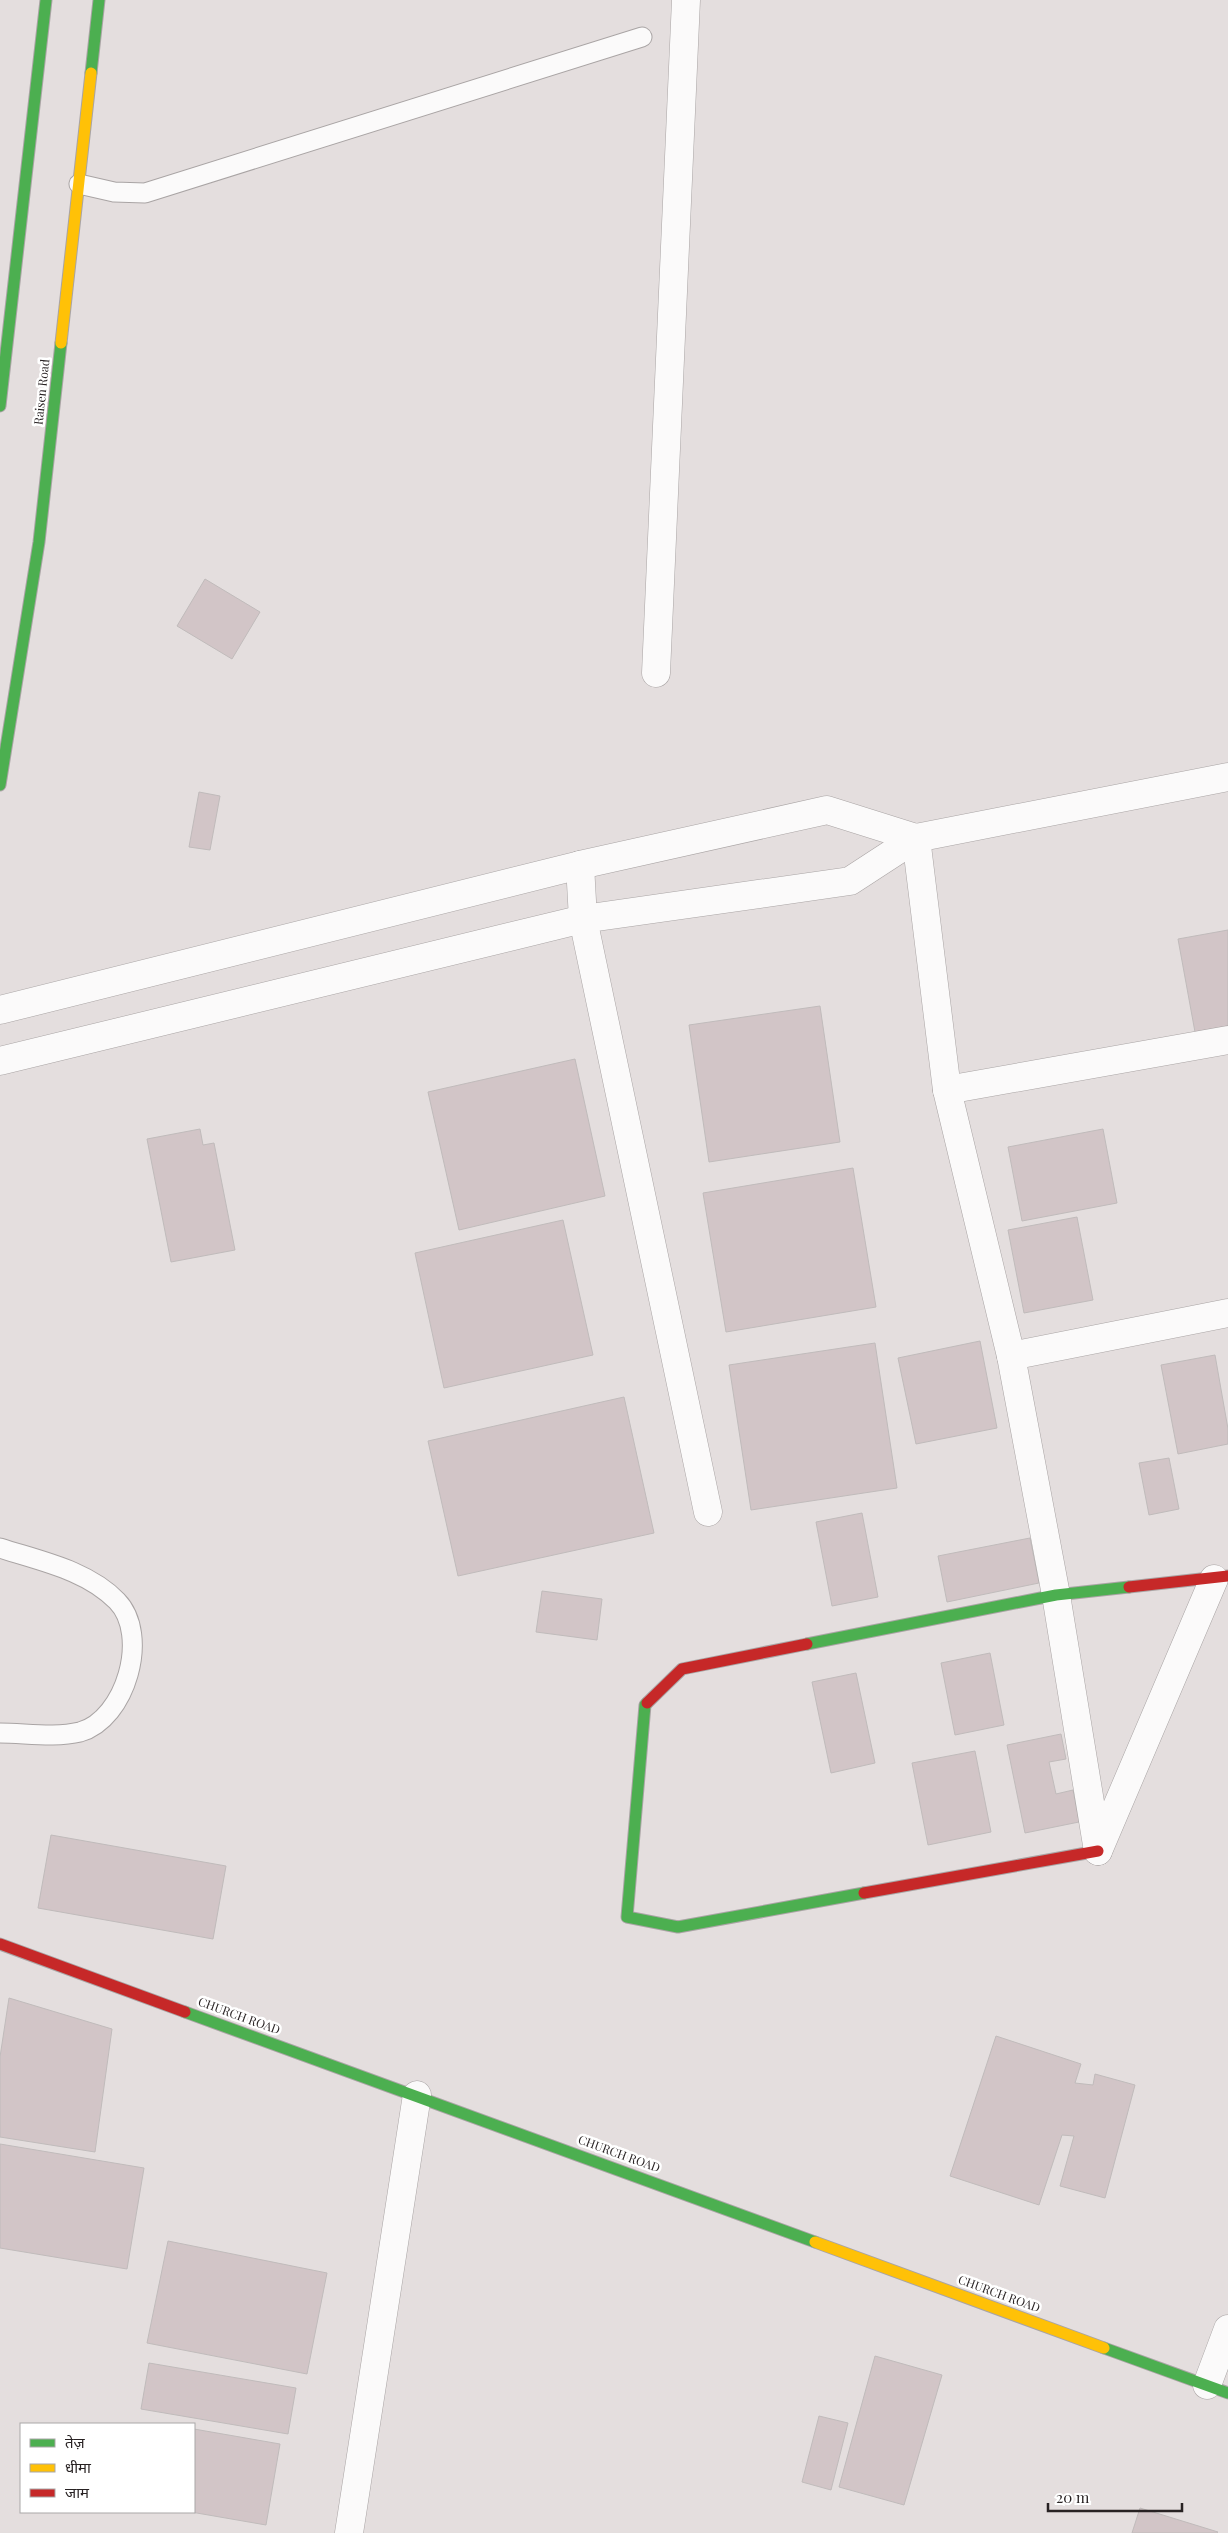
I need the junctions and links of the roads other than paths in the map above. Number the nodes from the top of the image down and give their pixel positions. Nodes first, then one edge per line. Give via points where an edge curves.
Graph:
1 (46, 0) edge
2 (99, 0) edge
3 (686, 0) edge
4 (642, 36) dead end
5 (79, 184) junction
6 (0, 406) edge
7 (656, 674) dead end
8 (1228, 777) edge
9 (0, 785) edge
10 (916, 838) junction
11 (580, 864) junction
12 (583, 919) junction
13 (0, 1010) edge
14 (1228, 1040) edge
15 (0, 1061) edge
16 (947, 1090) junction
17 (1228, 1313) edge
18 (1011, 1356) junction
19 (708, 1512) dead end
20 (0, 1548) edge
21 (1221, 1578) edge
22 (1056, 1595) junction
23 (0, 1733) edge
24 (1098, 1851) junction
25 (0, 1944) edge
26 (417, 2095) junction
27 (1228, 2329) edge
28 (1217, 2389) edge
29 (348, 2533) edge

1 - 6 street
2 - 5 street, Raisen Road
3 - 7 street
4 - 5 lane via 145,193 114,192
5 - 9 street, Raisen Road via 39,542
8 - 10 street
10 - 11 street via 827,810
10 - 12 street via 850,881
10 - 16 street
11 - 12 street
11 - 13 street
12 - 15 street
12 - 19 street
14 - 16 street
16 - 18 street
17 - 18 street
18 - 22 street
20 - 23 lane via 82,1576 101,1586 127,1613 133,1648 121,1693 112,1709 99,1721 81,1731
21 - 22 street
21 - 24 street
22 - 24 street
22 - 24 street via 682,1669 645,1705 627,1917 678,1927
25 - 26 street, CHURCH ROAD
26 - 28 street, CHURCH ROAD
26 - 29 street
27 - 28 street

